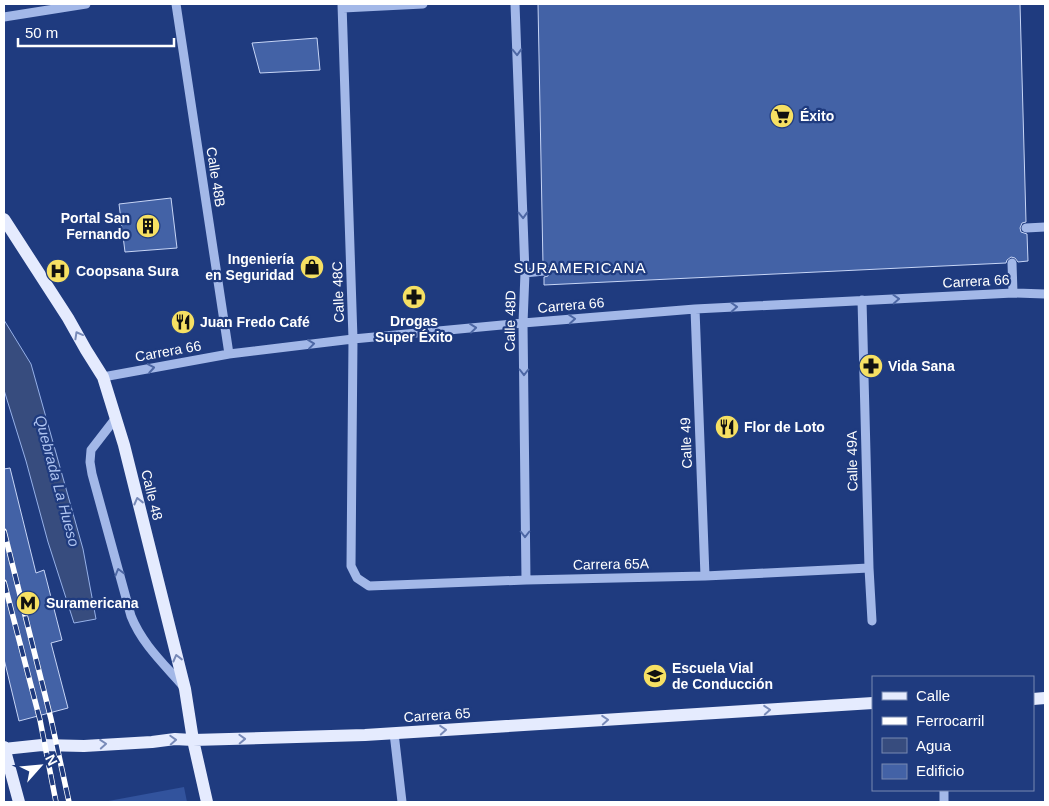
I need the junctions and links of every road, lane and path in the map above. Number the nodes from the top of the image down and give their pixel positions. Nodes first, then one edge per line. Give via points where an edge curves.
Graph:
1 (86, 4) edge
2 (176, 4) edge
3 (423, 4) edge
4 (516, 4) edge
5 (342, 6) edge
6 (4, 17) edge
7 (4, 220) edge
8 (1045, 227) edge
9 (1026, 228) dead end
10 (1012, 263) dead end
11 (544, 271) dead end
12 (525, 273) junction
13 (1013, 293) junction
14 (1045, 294) edge
15 (862, 300) junction
16 (695, 309) junction
17 (524, 323) junction
18 (353, 340) junction
19 (229, 354) junction
20 (103, 377) junction
21 (115, 419) junction
22 (869, 568) junction
23 (704, 576) junction
24 (357, 578) joint
25 (526, 580) junction
26 (872, 621) dead end
27 (184, 688) junction
28 (872, 703) edge
29 (394, 732) junction
30 (193, 740) junction
31 (4, 748) edge
32 (19, 802) edge
33 (207, 802) edge
34 (402, 802) edge

1 - 6 street
2 - 19 street, Calle 48B
3 - 5 street
4 -> 12 street, Calle 48D
5 - 18 street, Calle 48C
20 -> 7 main road, Calle 48
8 - 9 street
10 - 13 street
11 - 12 street
12 - 17 street, Calle 48D
13 - 14 street, Carrera 66
15 -> 13 street, Carrera 66
16 -> 15 street, Carrera 66
15 - 22 street, Calle 49A
17 -> 16 street, Carrera 66
16 - 23 street, Calle 49
18 -> 17 street, Carrera 66
17 -> 25 street, Calle 48D
19 -> 18 street, Carrera 66
18 - 24 street, Calle 48C via 351,566
20 -> 19 street, Carrera 66
20 - 21 main road, Calle 48
27 -> 21 main road, Calle 48
27 -> 21 street via 136,630 92,474 91,450
22 - 23 street, Carrera 65A
22 - 26 street, Calle 49A
23 - 25 street, Carrera 65A
24 - 25 street, Carrera 65A via 369,586
27 - 30 main road, Calle 48
29 -> 28 main road, Carrera 65
30 -> 29 main road, Carrera 65
29 - 34 street
31 -> 30 main road, Carrera 65
30 - 33 main road, Calle 48
31 - 32 main road

